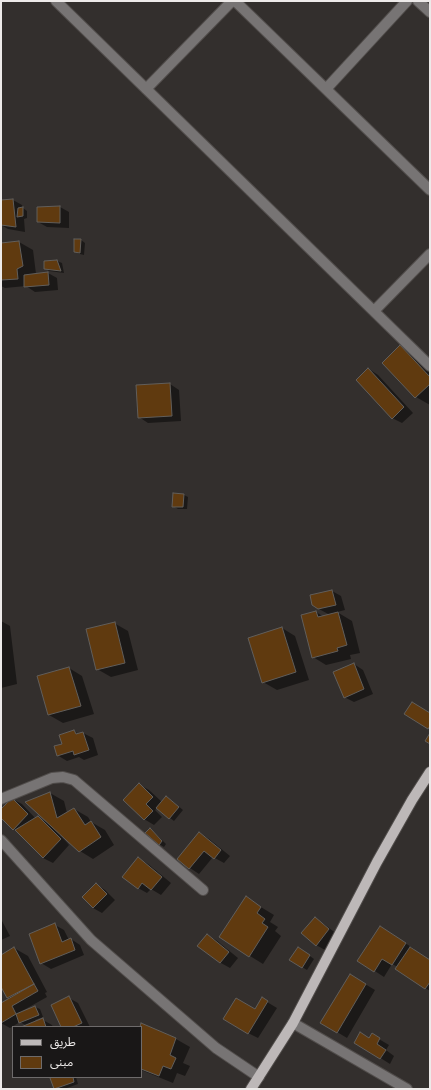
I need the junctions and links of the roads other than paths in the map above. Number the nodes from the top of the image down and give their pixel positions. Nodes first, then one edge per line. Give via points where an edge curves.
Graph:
1 (56, 1) edge
2 (234, 1) edge
3 (407, 1) edge
4 (418, 1) edge
5 (430, 12) edge
6 (146, 89) junction
7 (326, 89) junction
8 (430, 190) edge
9 (430, 254) edge
10 (374, 311) junction
11 (430, 366) edge
12 (430, 772) edge
13 (1, 799) edge
14 (1, 840) edge
15 (203, 890) dead end
16 (292, 1023) junction
17 (258, 1077) junction
18 (252, 1089) edge
19 (407, 1089) edge

1 - 6 street
2 - 6 street
2 - 7 street
3 - 7 street
4 - 5 street
6 - 10 street
7 - 8 street
9 - 10 street
10 - 11 street
12 - 16 main road via 377,862
13 - 15 street via 52,778 74,780
14 - 17 street via 91,940 216,1048
16 - 17 main road
16 - 19 street
17 - 18 main road

